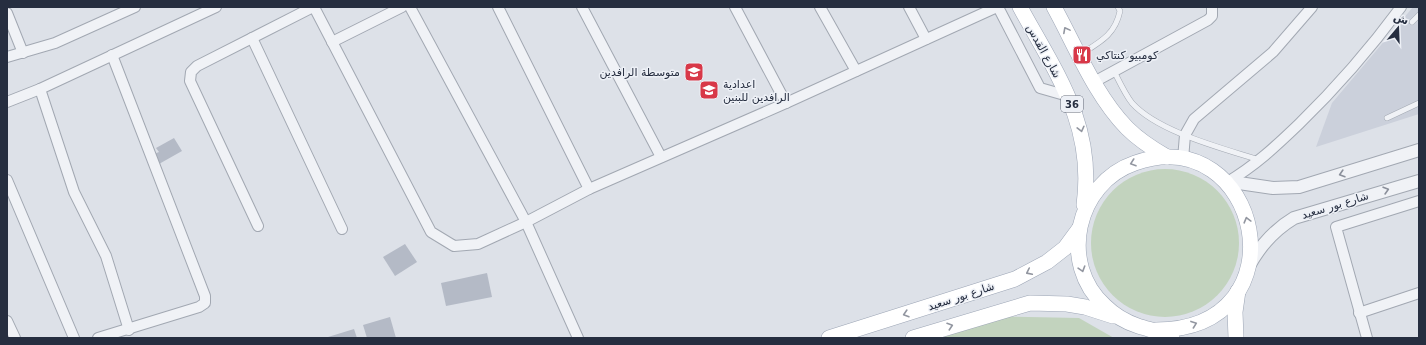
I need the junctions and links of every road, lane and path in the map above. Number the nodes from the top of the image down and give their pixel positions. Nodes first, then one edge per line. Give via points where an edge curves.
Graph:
1 (135, 7) edge
2 (216, 7) edge
3 (313, 7) edge
4 (402, 7) edge
5 (410, 7) edge
6 (498, 7) edge
7 (582, 7) edge
8 (735, 7) edge
9 (820, 7) edge
10 (909, 7) edge
11 (997, 7) edge
12 (1020, 7) edge
13 (1054, 7) edge
14 (1118, 7) edge
15 (1312, 7) edge
16 (1401, 7) edge
17 (1213, 8) edge
18 (7, 13) edge
19 (1419, 15) edge
20 (1412, 22) dead end
21 (252, 38) junction
22 (926, 39) junction
23 (332, 42) junction
24 (22, 53) junction
25 (112, 55) junction
26 (1080, 55) junction
27 (7, 57) edge
28 (856, 71) junction
29 (1114, 71) junction
30 (1094, 82) junction
31 (40, 88) junction
32 (1068, 96) junction
33 (7, 102) edge
34 (786, 103) junction
35 (1419, 103) edge
36 (1386, 118) dead end
37 (1185, 134) junction
38 (1419, 150) edge
39 (662, 157) junction
40 (1167, 157) junction
41 (1184, 159) junction
42 (1260, 161) junction
43 (7, 180) edge
44 (1419, 181) edge
45 (1227, 184) junction
46 (589, 189) junction
47 (1419, 201) edge
48 (1083, 212) junction
49 (526, 222) junction
50 (258, 226) dead end
51 (342, 229) dead end
52 (1079, 229) junction
53 (1248, 267) junction
54 (1239, 289) junction
55 (1419, 293) edge
56 (1359, 313) junction
57 (1121, 318) junction
58 (7, 321) edge
59 (130, 330) junction
60 (1156, 330) junction
61 (114, 336) edge
62 (15, 338) edge
63 (74, 338) edge
64 (98, 338) edge
65 (578, 338) edge
66 (829, 338) edge
67 (913, 338) edge
68 (1172, 338) edge
69 (1236, 338) edge
70 (1367, 338) edge

1 - 24 street via 61,41
2 - 25 street
3 - 21 street
3 - 23 street
4 - 23 street
5 - 49 street
6 - 46 street
7 - 39 street
8 - 34 street
9 - 28 street
10 - 22 street
11 - 22 street
11 - 32 street via 1040,88
12 - 32 main road, شارع القدس / 36
26 -> 13 main road
14 - 26 lane via 1118,23 1109,35
15 - 37 street via 1273,52 1194,118
16 - 42 street via 1331,92
17 - 29 street via 1212,16 1208,20
18 - 24 street
19 - 20 lane
21 - 50 street via 197,66 191,72 190,81
21 - 51 street
22 - 28 street
23 - 49 street via 431,232 454,246 478,244
24 - 27 street
25 - 31 street
25 - 59 street via 205,296 205,303 199,307
26 - 30 main road
28 - 34 street
29 - 30 street
29 - 37 lane via 1132,103 1148,116
30 - 40 main road via 1112,110 1128,128 1146,144
31 - 33 street
31 - 59 street via 74,192 106,256
32 -> 48 main road, شارع القدس / 36 via 1079,123 1085,152 1087,182
34 - 39 street
35 - 36 lane
37 - 41 street
37 - 42 lane
38 -> 45 street via 1298,187 1274,188 1239,183
39 - 46 street
40 - 41 main road
40 -> 48 main road via 1132,163 1108,177 1093,193
41 - 45 main road via 1214,172
42 - 45 street
43 - 63 street
53 -> 44 street, شارع بور سعيد via 1265,241 1283,224 1294,218
53 -> 45 main road via 1251,232 1242,205
46 - 49 street
47 - 56 street via 1336,227
48 - 52 main road
49 - 65 street
52 -> 57 main road via 1078,250 1082,271 1091,290 1104,306
52 -> 66 main road, شارع بور سعيد via 1065,248 1047,262 1015,279
53 - 54 main road
60 -> 54 main road via 1175,330 1212,317
54 - 69 main road via 1234,312
55 - 56 street
56 - 70 street
57 - 60 main road via 1138,326
67 -> 57 main road via 1030,303 1073,305
58 - 62 street
59 - 61 street
60 - 68 main road
61 - 64 street

